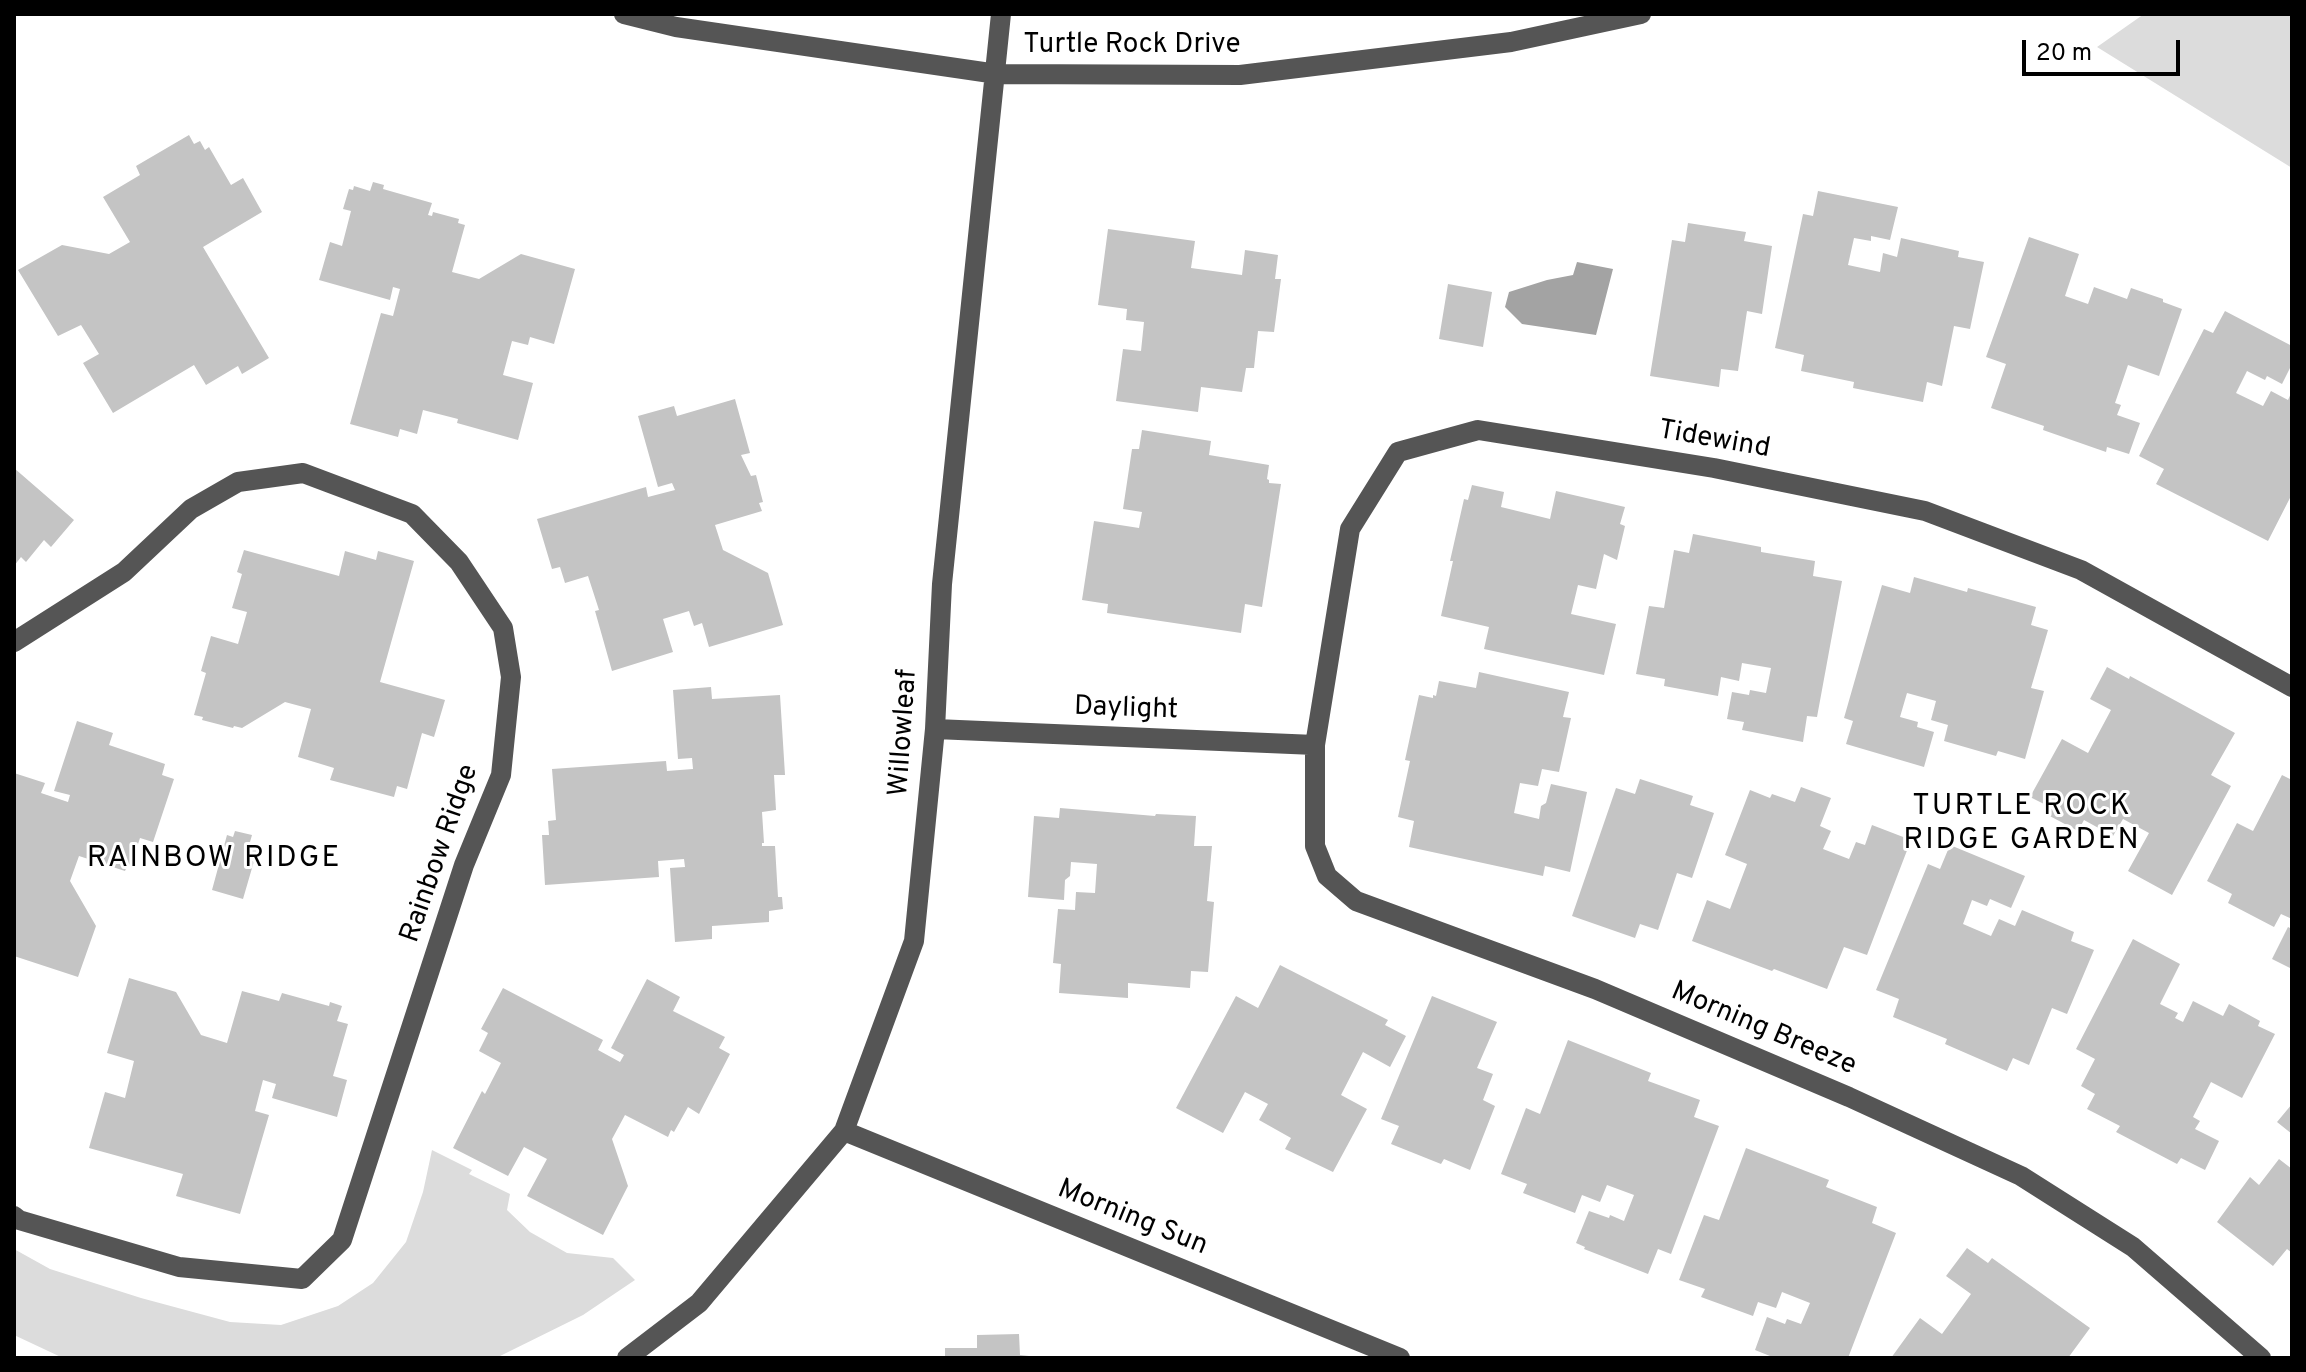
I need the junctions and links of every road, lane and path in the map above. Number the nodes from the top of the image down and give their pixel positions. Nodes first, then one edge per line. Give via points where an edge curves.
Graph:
1 (624, 14) edge
2 (1001, 14) edge
3 (1641, 14) edge
4 (997, 74) junction
5 (14, 642) edge
6 (2292, 687) edge
7 (935, 729) junction
8 (1315, 745) junction
9 (844, 1131) junction
10 (14, 1216) edge
11 (627, 1358) edge
12 (1400, 1358) edge
13 (2261, 1358) edge

1 - 4 street, Turtle Rock Drive via 676,27
2 - 4 street, Willowleaf
3 - 4 street, Turtle Rock Drive via 1511,42 1240,75
4 - 7 street, Willowleaf via 942,584
5 - 10 street, Rainbow Ridge via 124,572 191,509 238,482 303,473 412,514 459,562 503,628 511,677 501,775 464,865 342,1240 302,1279 179,1267
6 - 8 street, Tidewind via 2081,570 1925,511 1714,468 1478,430 1398,452 1350,529
7 - 8 street, Daylight
7 - 9 street, Willowleaf via 914,941
8 - 13 street, Morning Breeze via 1315,846 1327,876 1356,901 1595,989 2021,1176 2133,1247
9 - 11 street, Willowleaf via 699,1303
9 - 12 street, Morning Sun

